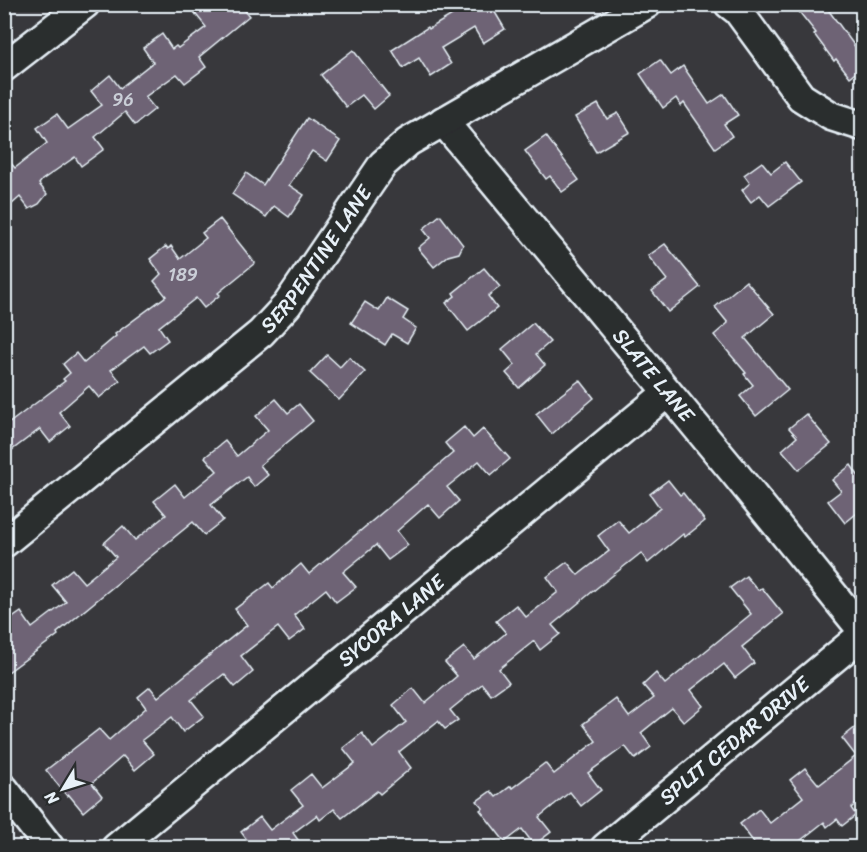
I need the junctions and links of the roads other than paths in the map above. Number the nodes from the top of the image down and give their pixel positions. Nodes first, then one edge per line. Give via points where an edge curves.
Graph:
1 (85, 4) edge
2 (647, 4) edge
3 (729, 4) edge
4 (4, 67) edge
5 (443, 121) junction
6 (862, 126) edge
7 (667, 393) junction
8 (4, 543) edge
9 (862, 630) edge
10 (862, 635) edge
11 (4, 789) edge
12 (50, 848) edge
13 (116, 848) edge
14 (605, 848) edge

1 - 4 street
2 - 5 street, SERPENTINE LANE
3 - 6 street via 801,97 831,116
5 - 7 street, SLATE LANE
5 - 8 street, SERPENTINE LANE via 408,142 383,164 287,305 261,333
7 - 9 street, SLATE LANE
7 - 13 street, SYCORA LANE
10 - 14 street, SPLIT CEDAR DRIVE
11 - 12 street

